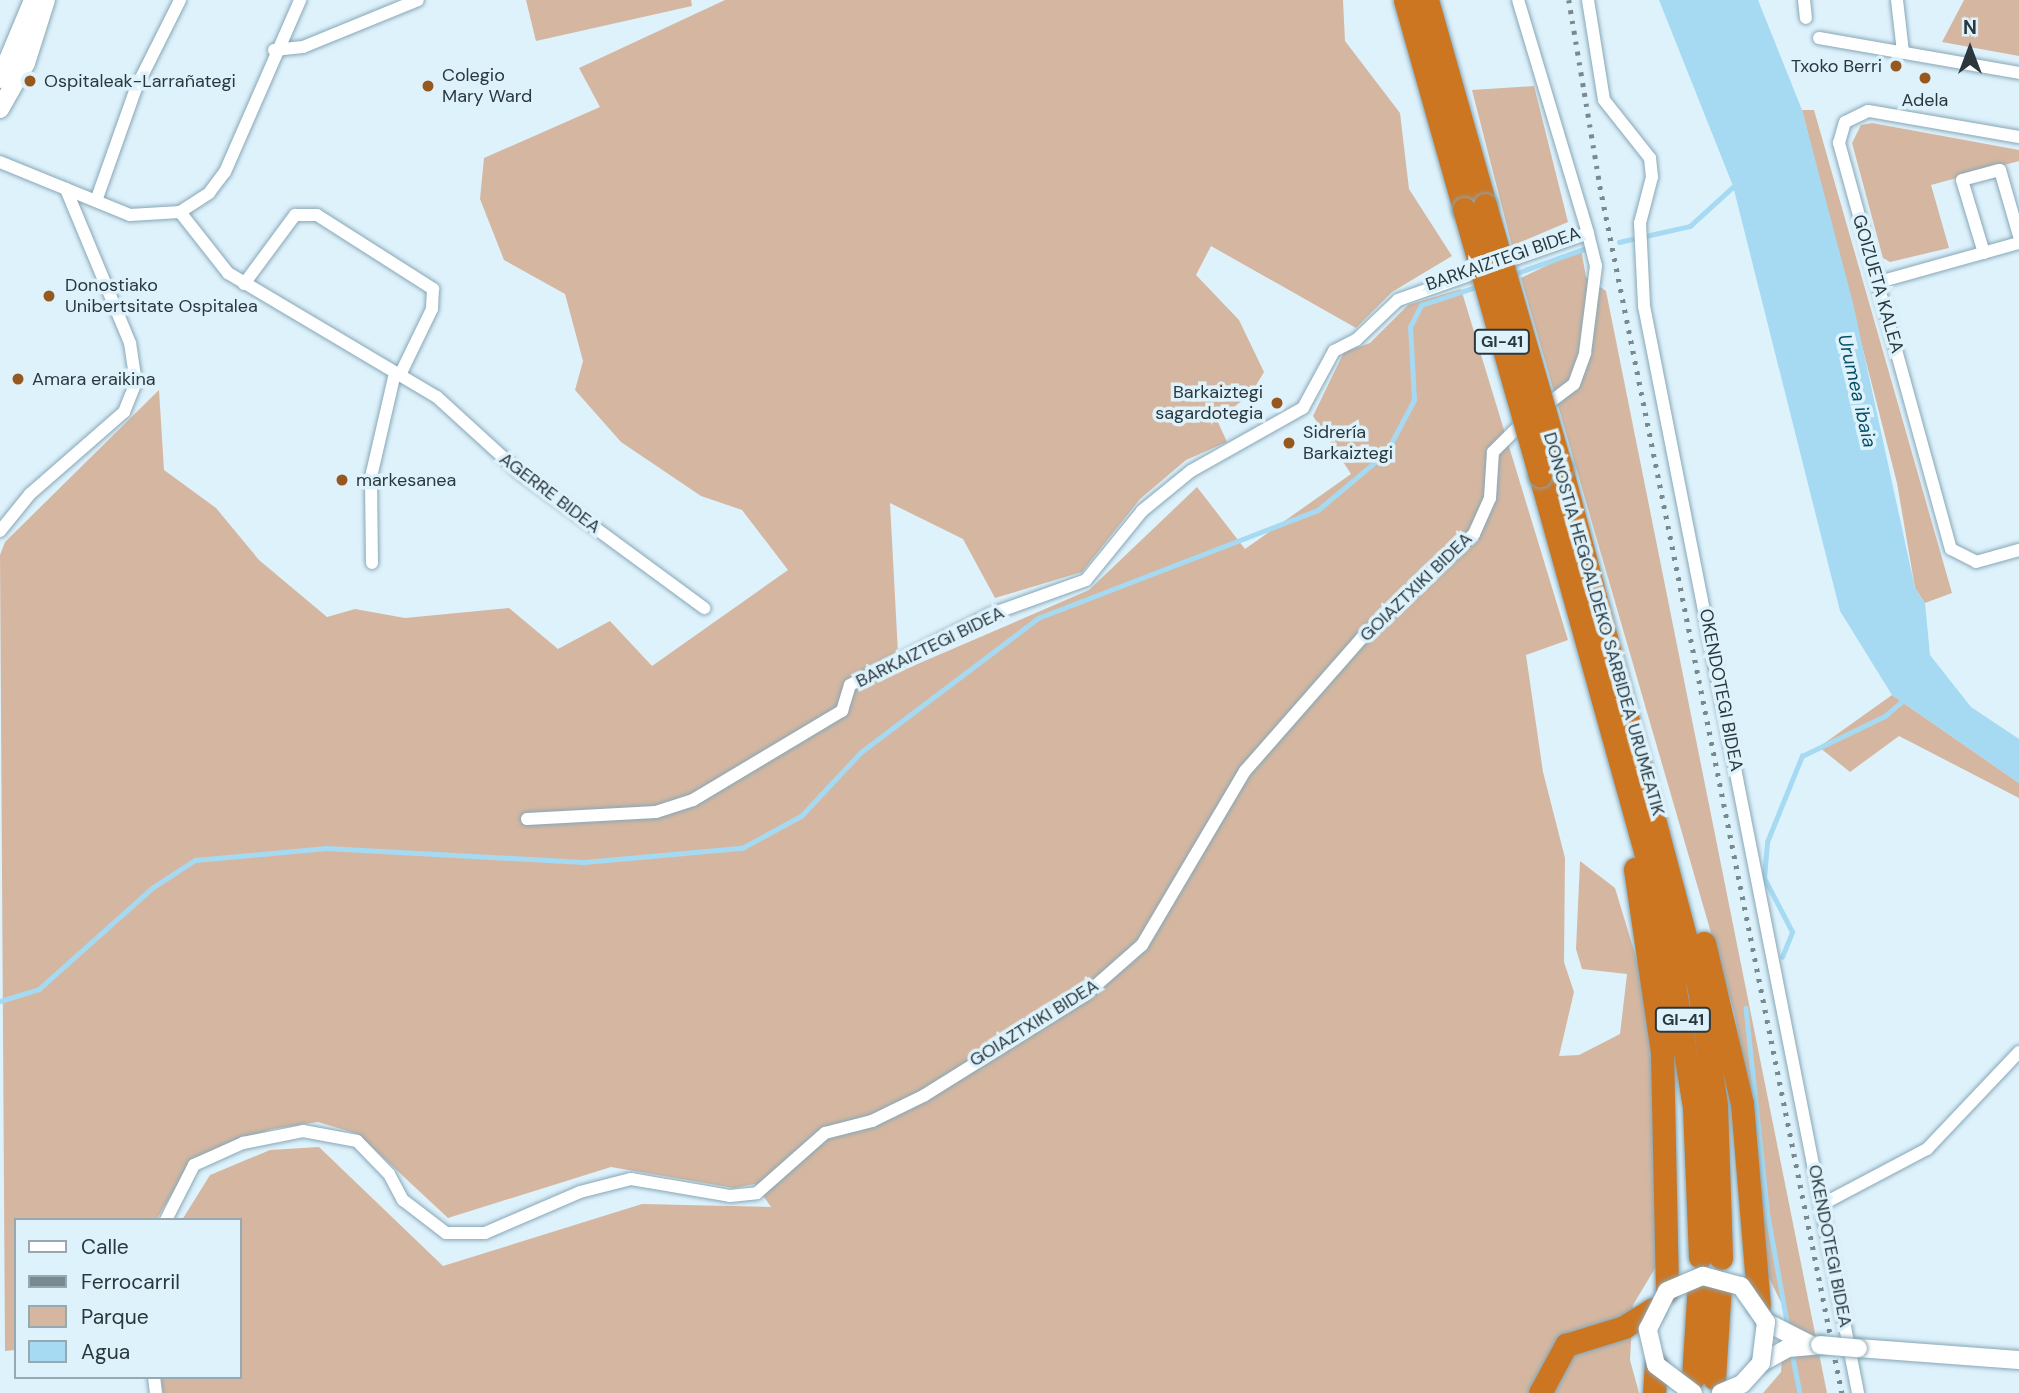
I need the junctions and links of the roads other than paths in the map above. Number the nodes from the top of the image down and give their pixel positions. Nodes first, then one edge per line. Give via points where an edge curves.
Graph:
1 (46, 0) edge
2 (180, 0) edge
3 (300, 0) edge
4 (418, 0) edge
5 (1405, 0) edge
6 (1427, 0) edge
7 (1518, 0) edge
8 (1588, 0) edge
9 (1804, 0) edge
10 (1897, 0) edge
11 (31, 8) edge
12 (1806, 18) dead end
13 (1819, 38) dead end
14 (274, 50) junction
15 (1903, 52) junction
16 (2019, 73) edge
17 (0, 79) edge
18 (0, 109) edge
19 (2019, 137) edge
20 (0, 162) edge
21 (65, 190) junction
22 (96, 201) junction
23 (1474, 207) junction
24 (180, 212) junction
25 (1588, 233) junction
26 (2019, 236) edge
27 (2019, 243) edge
28 (1984, 253) junction
29 (1879, 282) junction
30 (244, 284) junction
31 (398, 374) junction
32 (1550, 472) junction
33 (0, 531) edge
34 (2019, 550) edge
35 (372, 563) dead end
36 (704, 608) dead end
37 (1628, 790) junction
38 (527, 819) dead end
39 (1663, 835) junction
40 (2019, 1052) edge
41 (1823, 1204) junction
42 (167, 1218) edge
43 (1710, 1285) dead end
44 (1660, 1300) junction
45 (1763, 1313) junction
46 (1603, 1331) junction
47 (1820, 1345) junction
48 (1652, 1357) junction
49 (2019, 1360) edge
50 (1761, 1363) junction
51 (1718, 1386) edge
52 (1540, 1393) edge
53 (1654, 1393) edge
54 (1858, 1393) edge

1 - 18 main road via 26,63
2 - 22 street via 136,88
3 - 14 street
4 - 14 street via 303,47
5 - 23 highway, DONOSTIA HEGOALDEKO SARBIDEA URUMEATIK / GI-41
6 - 23 highway, DONOSTIA HEGOALDEKO SARBIDEA URUMEATIK / GI-41
7 - 25 street, BARKAIZTEGI BIDEA
8 - 41 street, OKENDOTEGI BIDEA via 1604,100 1650,158 1652,177 1640,223 1644,306
9 - 12 street
10 - 15 street
11 - 17 main road
13 - 15 street
14 - 24 street via 225,172 209,193
15 - 16 street
19 - 29 street, GOIZUETA KALEA via 1868,111 1845,122 1839,143
20 - 21 street
21 - 22 street
21 - 33 street via 131,343 136,383 124,412 30,494
22 - 24 street via 141,218
23 - 32 highway, DONOSTIA HEGOALDEKO SARBIDEA URUMEATIK / GI-41, bridge
24 - 30 street, AGERRE BIDEA via 208,251
25 - 38 street, BARKAIZTEGI BIDEA via 1405,296 1356,340 1334,351 1303,408 1191,471 1142,511 1086,580 989,615 850,685 842,711 693,800 656,812
25 - 42 street, GOIAZTXIKI BIDEA via 1596,266 1594,301 1574,384 1506,433 1493,452 1490,498 1474,534 1361,639 1245,771 1142,946 1085,995 925,1095 872,1121 825,1132 757,1193 730,1196 631,1179 580,1192 485,1233 446,1233 403,1200 389,1174 357,1141 303,1130 243,1143 194,1165
26 - 28 street via 2000,170 1962,180
27 - 28 street
28 - 29 street
29 - 34 street, GOIZUETA KALEA via 1951,549 1976,562
30 - 31 street, AGERRE BIDEA
30 - 31 street via 295,215 317,215 433,289 432,309
31 - 35 street via 371,477
31 - 36 street, AGERRE BIDEA via 436,397 519,472
32 - 37 highway, DONOSTIA HEGOALDEKO SARBIDEA URUMEATIK / GI-41
32 - 39 highway, DONOSTIA HEGOALDEKO SARBIDEA URUMEATIK / GI-41
37 - 39 highway, DONOSTIA HEGOALDEKO SARBIDEA URUMEATIK / GI-41 via 1663,916 1686,1039 1711,1258 1707,1037
37 - 44 highway via 1623,813 1646,919 1662,1051
39 - 45 highway via 1679,855 1726,1024 1752,1169
40 - 41 street via 1927,1149
41 - 54 street, OKENDOTEGI BIDEA
43 - 51 highway
44 - 45 main road, bridge via 1690,1278 1717,1276 1741,1286
44 - 46 highway
44 - 48 main road, bridge
45 - 47 main road via 1791,1338
45 - 50 main road, bridge
46 - 48 highway
46 - 52 highway via 1560,1352
47 - 49 main road, bridge
47 - 50 main road via 1788,1348
48 - 51 main road, bridge
48 - 53 highway
50 - 51 main road, bridge

